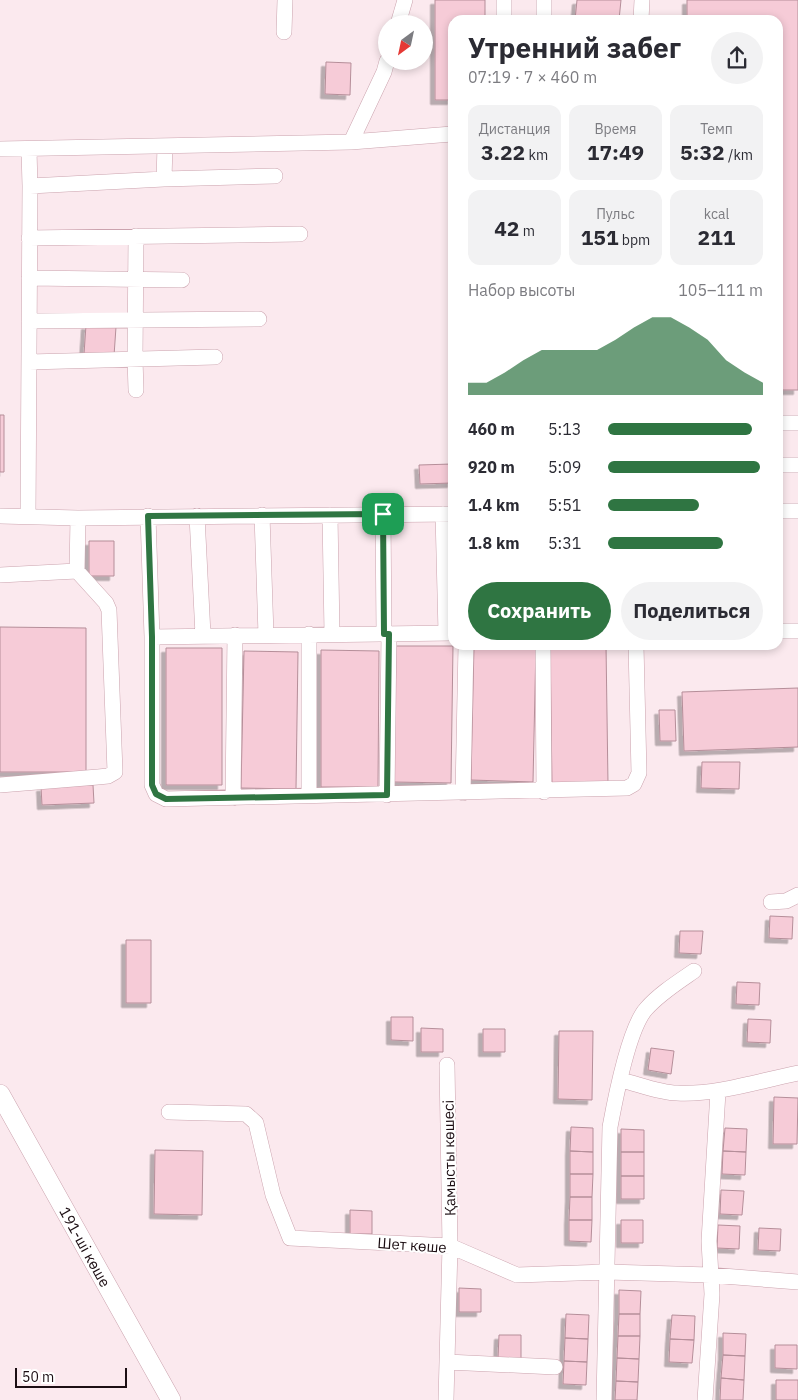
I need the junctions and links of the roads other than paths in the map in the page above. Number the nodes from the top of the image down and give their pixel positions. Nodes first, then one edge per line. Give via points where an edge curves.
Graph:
1 (285, 0) edge
2 (405, 0) edge
3 (504, 0) edge
4 (544, 0) edge
5 (642, 0) edge
6 (401, 15) edge
7 (504, 15) edge
8 (544, 15) edge
9 (641, 15) edge
10 (284, 32) dead end
11 (385, 70) edge
12 (448, 134) edge
13 (351, 142) junction
14 (165, 146) junction
15 (0, 149) edge
16 (29, 150) junction
17 (275, 176) dead end
18 (164, 179) junction
19 (30, 186) junction
20 (300, 234) dead end
21 (136, 236) junction
22 (29, 238) junction
23 (29, 278) junction
24 (137, 280) junction
25 (182, 280) dead end
26 (259, 319) dead end
27 (135, 320) junction
28 (29, 321) junction
29 (215, 357) dead end
30 (135, 359) junction
31 (29, 362) junction
32 (136, 390) dead end
33 (783, 423) edge
34 (798, 423) edge
35 (783, 465) edge
36 (798, 465) edge
37 (783, 511) edge
38 (798, 511) edge
39 (383, 514) junction
40 (448, 514) edge
41 (262, 515) junction
42 (330, 515) junction
43 (0, 516) edge
44 (148, 516) junction
45 (197, 516) junction
46 (28, 517) junction
47 (78, 518) junction
48 (77, 571) junction
49 (0, 575) edge
50 (783, 631) edge
51 (798, 631) edge
52 (448, 633) edge
53 (309, 634) junction
54 (332, 634) junction
55 (387, 634) junction
56 (203, 635) junction
57 (235, 635) junction
58 (266, 635) junction
59 (152, 637) junction
60 (466, 650) edge
61 (543, 650) edge
62 (636, 650) edge
63 (0, 786) edge
64 (544, 792) junction
65 (463, 793) junction
66 (387, 795) junction
67 (308, 796) junction
68 (233, 798) junction
69 (798, 894) edge
70 (771, 902) dead end
71 (694, 971) dead end
72 (447, 1065) dead end
73 (798, 1074) edge
74 (621, 1080) junction
75 (718, 1092) junction
76 (0, 1094) edge
77 (169, 1112) dead end
78 (450, 1246) junction
79 (608, 1272) junction
80 (710, 1275) junction
81 (798, 1282) edge
82 (447, 1362) junction
83 (556, 1367) dead end
84 (171, 1400) edge
85 (446, 1400) edge
86 (604, 1400) edge
87 (705, 1400) edge

1 - 10 street
2 - 6 street
3 - 7 street
4 - 8 street
5 - 9 street
11 - 13 street
12 - 13 street
13 - 14 street
14 - 16 street
14 - 18 street
15 - 16 street
16 - 19 street
17 - 18 street
18 - 19 street
19 - 22 street
20 - 21 street
21 - 22 street
21 - 24 street
22 - 23 street
23 - 24 street
23 - 28 street
24 - 25 street
24 - 27 street
26 - 27 street
27 - 28 street
27 - 30 street
28 - 31 street
29 - 30 street
30 - 31 street
30 - 32 street
31 - 46 street
33 - 34 street
35 - 36 street
37 - 38 street
39 - 40 street
39 - 42 street
39 - 55 street
41 - 42 street
41 - 45 street
41 - 58 street
42 - 54 street
43 - 46 street
44 - 45 street
44 - 47 street
44 - 59 street
45 - 56 street
46 - 47 street
47 - 48 street
48 - 49 street
48 - 63 street via 109,610 114,772 108,776
50 - 51 street
52 - 55 street
53 - 54 street
53 - 58 street
53 - 67 street
54 - 55 street
55 - 66 street
56 - 57 street
56 - 59 street
57 - 58 street
57 - 68 street
59 - 68 street via 152,785 156,794 166,799
60 - 65 street
61 - 64 street
62 - 64 street via 639,773 634,784 620,790
64 - 65 street
65 - 66 street
66 - 67 street
67 - 68 street
69 - 70 street via 786,901
71 - 74 street via 646,1009 636,1023
72 - 78 street, Қамысты көшесі
73 - 75 street
74 - 75 street via 675,1093
74 - 79 street via 610,1127
75 - 80 street via 709,1240
76 - 84 main road, 191-ші көше
77 - 78 street, Шет көше via 246,1114 256,1123 273,1195 290,1238
78 - 79 street, Шет көше via 517,1275
78 - 82 street, Қамысты көшесі
79 - 80 street, Шет көше
79 - 86 street
80 - 81 street, Шет көше
80 - 87 street via 712,1294
82 - 83 street
82 - 85 street, Қамысты көшесі

